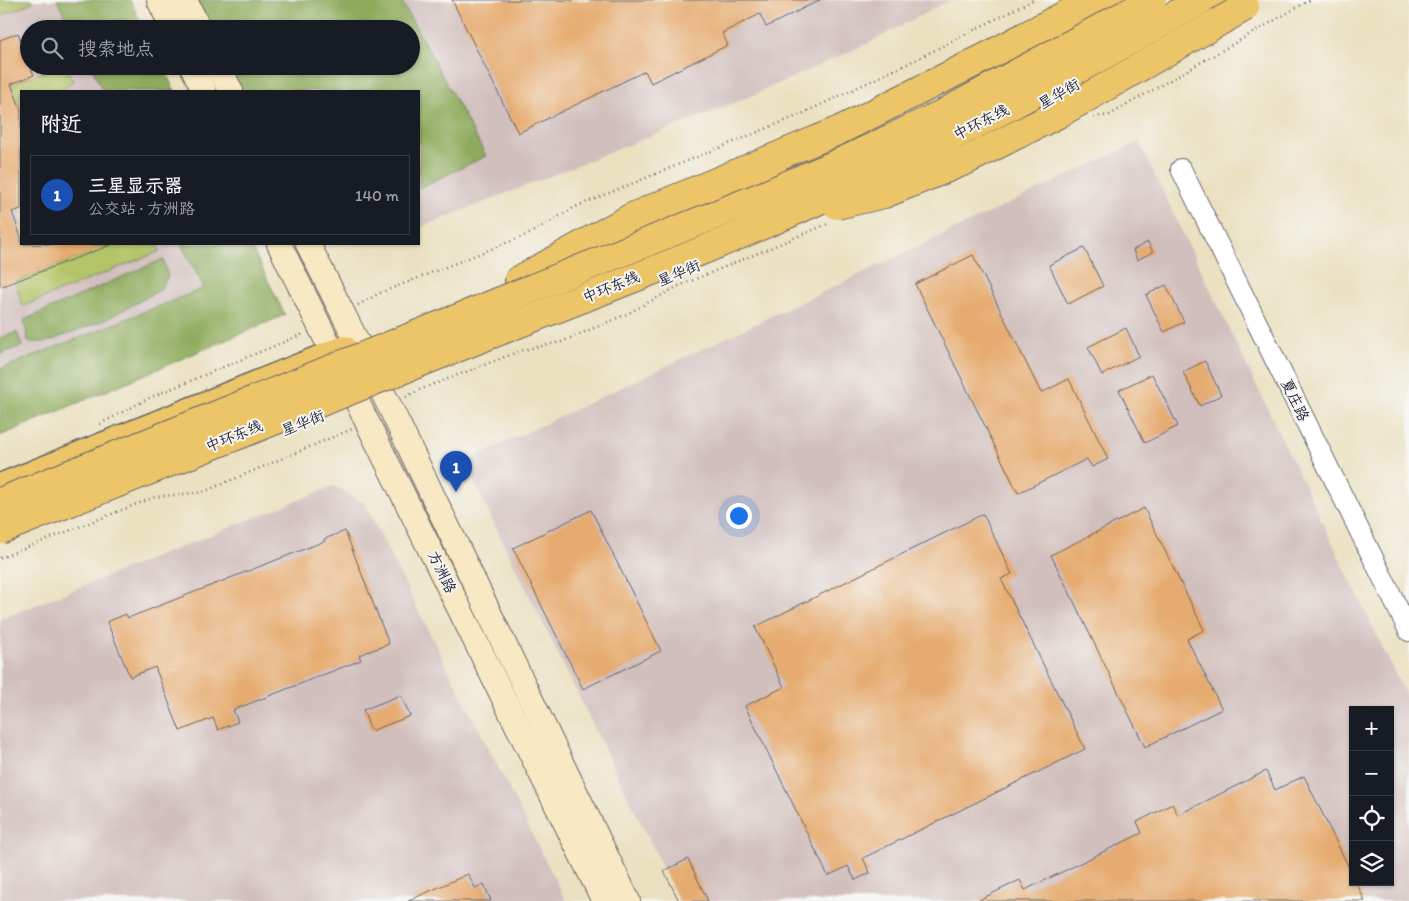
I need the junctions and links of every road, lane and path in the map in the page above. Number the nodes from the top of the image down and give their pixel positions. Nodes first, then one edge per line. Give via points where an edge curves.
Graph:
1 (159, 0) edge
2 (185, 0) edge
3 (1033, 0) edge
4 (1092, 0) edge
5 (1116, 0) edge
6 (1152, 0) edge
7 (1201, 0) edge
8 (1310, 0) edge
9 (1242, 2) edge
10 (169, 20) edge
11 (195, 20) edge
12 (196, 75) edge
13 (223, 75) edge
14 (204, 90) edge
15 (230, 90) edge
16 (1090, 118) dead end
17 (1181, 169) dead end
18 (773, 221) junction
19 (832, 222) dead end
20 (280, 245) edge
21 (309, 245) edge
22 (519, 280) junction
23 (343, 313) junction
24 (320, 325) junction
25 (359, 344) junction
26 (333, 353) junction
27 (386, 399) junction
28 (362, 411) junction
29 (94, 427) dead end
30 (0, 486) edge
31 (2, 526) edge
32 (0, 558) edge
33 (1409, 631) edge
34 (604, 901) edge
35 (628, 901) edge

1 - 10 main road
2 - 11 main road
3 - 23 path via 797,116 575,207 529,234 380,293
4 - 22 highway via 840,130 632,217
5 - 22 main road via 936,97 846,140
6 - 31 highway, 中环东线, bridge via 942,114 771,193 618,256
7 - 18 highway, 中环东线, bridge via 953,137
8 - 16 path via 1109,115
9 - 18 highway, bridge via 1058,114 967,160 884,194
9 - 27 main road, 星华街 via 960,150
12 - 14 main road
13 - 15 main road
17 - 33 street, 夏庄路
18 - 31 highway, 中环东线, bridge
19 - 27 path via 679,286 627,314 569,338 523,350 419,390
20 - 24 main road, 方洲路
21 - 23 main road, 方洲路
22 - 25 main road
23 - 25 main road, 方洲路
24 - 26 main road, 方洲路
24 - 29 path via 149,398
25 - 26 main road
25 - 27 main road, 方洲路
26 - 28 main road, 方洲路
26 - 30 main road
27 - 28 main road, 星华街
27 - 35 main road, 方洲路
28 - 31 main road, 星华街
28 - 32 path via 345,434 203,492 155,497
28 - 34 main road, 方洲路

